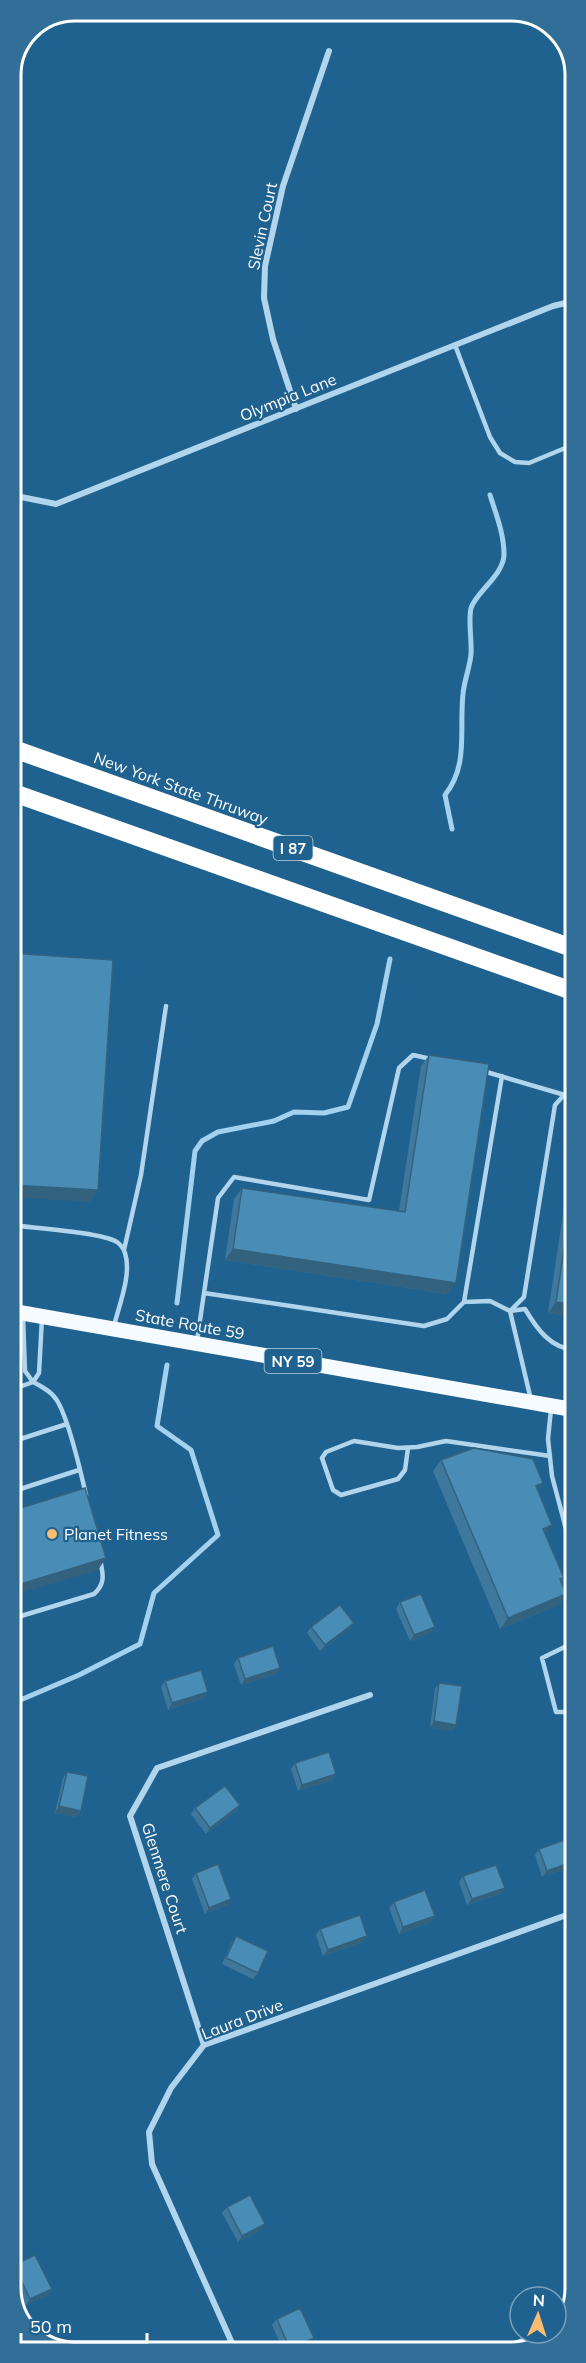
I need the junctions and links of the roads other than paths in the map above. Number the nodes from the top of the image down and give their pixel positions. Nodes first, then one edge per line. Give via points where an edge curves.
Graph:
1 (329, 51) dead end
2 (565, 303) edge
3 (455, 345) junction
4 (296, 409) junction
5 (565, 448) edge
6 (21, 497) edge
7 (21, 752) edge
8 (21, 796) edge
9 (565, 945) edge
10 (565, 988) edge
11 (166, 1006) dead end
12 (435, 1060) edge
13 (480, 1070) edge
14 (502, 1076) junction
15 (564, 1095) joint
16 (21, 1226) edge
17 (124, 1250) junction
18 (204, 1293) junction
19 (464, 1302) junction
20 (510, 1311) junction
21 (21, 1313) edge
22 (42, 1316) junction
23 (113, 1329) junction
24 (21, 1342) edge
25 (197, 1344) junction
26 (565, 1349) edge
27 (33, 1382) junction
28 (21, 1386) edge
29 (532, 1403) junction
30 (552, 1406) junction
31 (565, 1408) edge
32 (67, 1424) junction
33 (21, 1439) edge
34 (408, 1448) junction
35 (550, 1456) junction
36 (79, 1470) junction
37 (21, 1489) edge
38 (87, 1501) edge
39 (565, 1525) edge
40 (99, 1556) edge
41 (21, 1617) edge
42 (565, 1647) edge
43 (370, 1695) dead end
44 (565, 1712) edge
45 (565, 1916) edge
46 (204, 2044) junction
47 (232, 2342) edge

1 - 4 street, Slevin Court via 283,186 265,267 264,298
2 - 3 street, Olympia Lane
3 - 4 street, Olympia Lane
3 - 5 lane via 490,437 500,453 515,462 530,463
4 - 6 street, Olympia Lane via 56,504
7 - 9 highway, New York State Thruway / I 87
8 - 10 highway, I 87
11 - 17 lane via 141,1175
12 - 18 lane via 413,1055 399,1068 369,1200 234,1177 218,1198
13 - 14 lane
14 - 15 lane
14 - 19 lane
15 - 20 lane via 555,1105 524,1297
16 - 17 lane via 94,1235 117,1242
17 - 23 lane via 126,1277
18 - 19 lane via 424,1326 447,1319
18 - 25 lane
19 - 20 lane via 490,1301
20 - 26 lane via 525,1309 541,1334
20 - 29 lane
21 - 22 main road, State Route 59 / NY 59
22 - 23 main road, State Route 59 / NY 59
22 - 27 lane via 39,1373
23 - 25 main road, State Route 59 / NY 59
24 - 27 lane via 25,1371
25 - 29 main road, State Route 59 / NY 59
27 - 28 lane
27 - 32 lane via 56,1398
29 - 30 main road, State Route 59 / NY 59
30 - 31 main road, State Route 59 / NY 59
30 - 35 lane
32 - 33 lane
32 - 36 lane
34 - 34 lane via 354,1441 326,1452 322,1458 333,1490 341,1495 398,1479 405,1470
34 - 35 lane via 446,1441
35 - 39 lane
36 - 37 lane
36 - 38 lane
40 - 41 lane via 104,1578 102,1587 94,1594
42 - 44 lane via 542,1658 556,1712
43 - 46 street, Glenmere Court via 157,1768 130,1816
45 - 46 street, Laura Drive
46 - 47 street, Laura Drive via 171,2088 149,2132 152,2164

